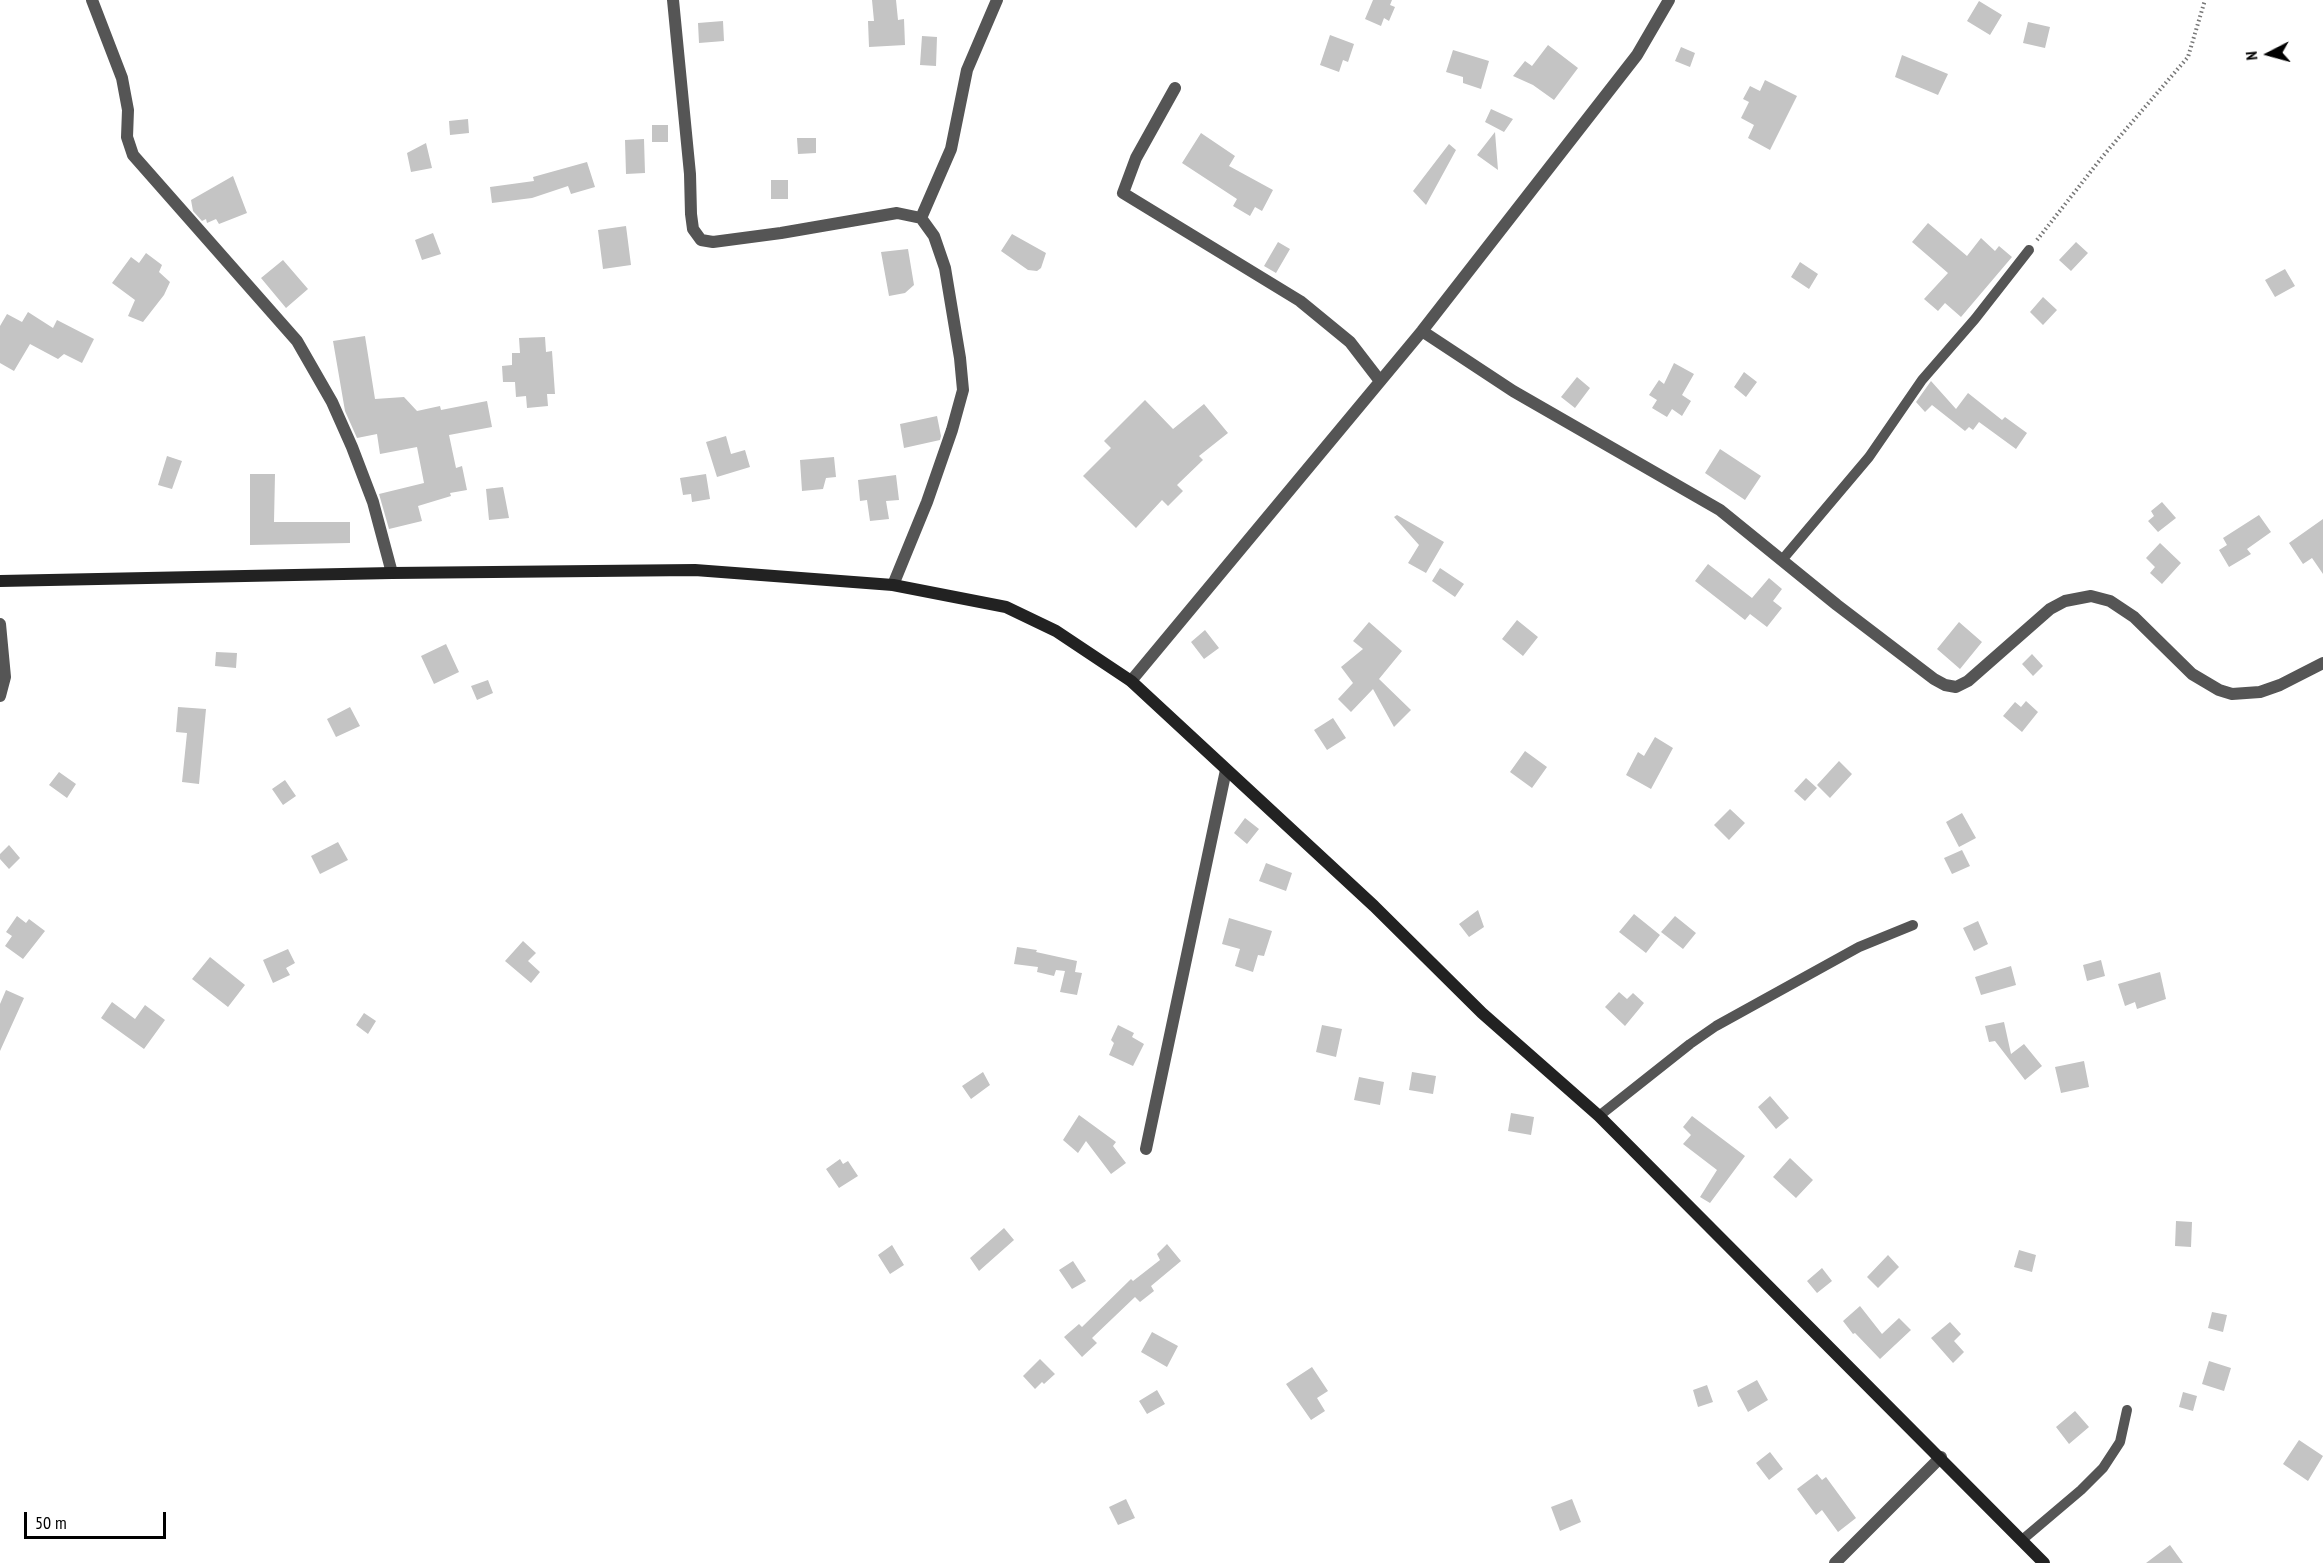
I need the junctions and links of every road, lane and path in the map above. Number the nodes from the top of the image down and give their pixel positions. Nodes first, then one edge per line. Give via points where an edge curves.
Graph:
1 (92, 0) edge
2 (673, 0) edge
3 (997, 0) edge
4 (1669, 0) edge
5 (2205, 0) edge
6 (1175, 88) dead end
7 (921, 218) junction
8 (2029, 250) joint
9 (1422, 331) junction
10 (1380, 381) junction
11 (1782, 561) junction
12 (392, 573) junction
13 (0, 581) edge
14 (893, 585) junction
15 (0, 624) edge
16 (2323, 663) edge
17 (1131, 681) junction
18 (0, 696) edge
19 (1226, 770) junction
20 (1913, 925) dead end
21 (1599, 1116) junction
22 (1146, 1149) dead end
23 (2127, 1410) dead end
24 (1941, 1457) junction
25 (2022, 1540) junction
26 (1834, 1563) edge
27 (2044, 1563) edge

1 - 12 street via 122,78 132,155 297,341 352,447 373,502
2 - 7 street via 691,214 693,229 701,240 713,242 781,233 897,213
3 - 7 street via 967,70 951,149
4 - 9 street via 1638,55
5 - 8 path via 2188,57
6 - 10 street via 1136,158 1123,193 1300,301 1350,342
7 - 14 street via 934,237 945,268 963,390 945,450
8 - 11 lane via 1922,380 1869,457
9 - 10 street
9 - 11 street via 1513,391 1720,510
10 - 17 street
11 - 16 street via 1945,685 1956,687 1968,681 2050,609 2065,601 2091,596 2110,601 2134,617 2192,674 2232,694 2260,692
12 - 13 street
12 - 14 street via 695,570
14 - 17 street via 1006,607 1056,631
15 - 18 street via 5,677
17 - 19 street
19 - 21 street via 1374,906 1482,1013
19 - 22 street
20 - 21 lane via 1859,947 1716,1026
21 - 24 street
23 - 25 lane via 2120,1442 2103,1468
24 - 25 street
24 - 26 street
25 - 27 street

